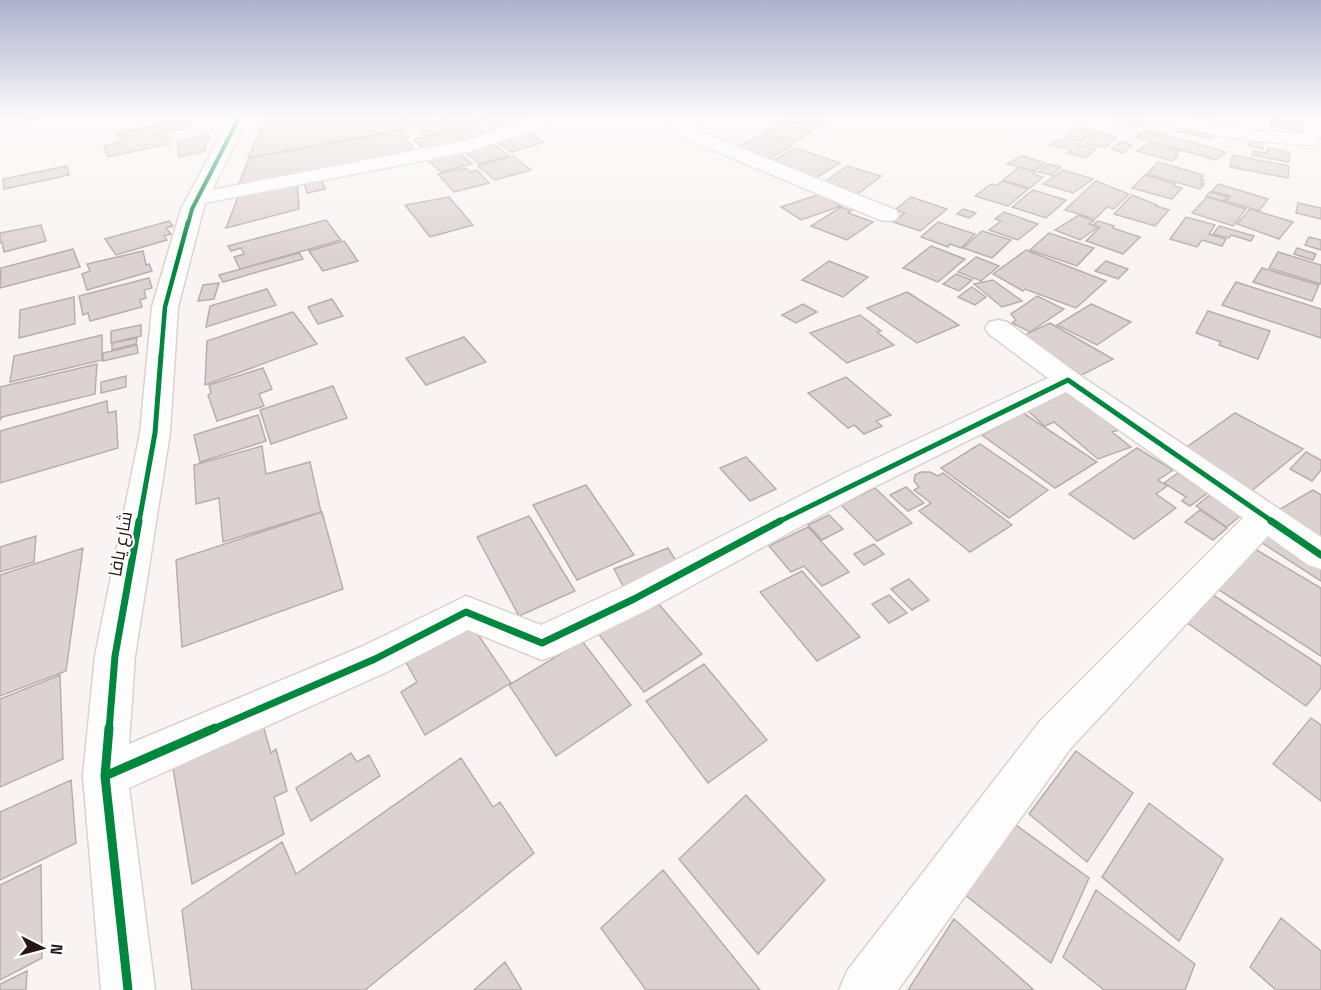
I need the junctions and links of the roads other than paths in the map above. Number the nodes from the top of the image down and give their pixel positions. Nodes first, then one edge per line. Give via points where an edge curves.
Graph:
1 (215, 164) edge
2 (364, 164) edge
3 (764, 164) edge
4 (197, 199) junction
5 (888, 215) dead end
6 (998, 328) dead end
7 (1068, 380) junction
8 (1265, 518) junction
9 (1321, 555) edge
10 (105, 776) junction
11 (128, 990) edge
12 (866, 990) edge

1 - 4 street, شارع يافا
2 - 4 street
3 - 5 street
4 - 10 street, شارع يافا via 165,307 155,433 115,656
6 - 7 street
7 - 8 street
7 - 10 street via 887,465 606,615 542,643 466,612 375,659
8 - 9 street
8 - 12 street via 1055,735
10 - 11 street, شارع يافا

